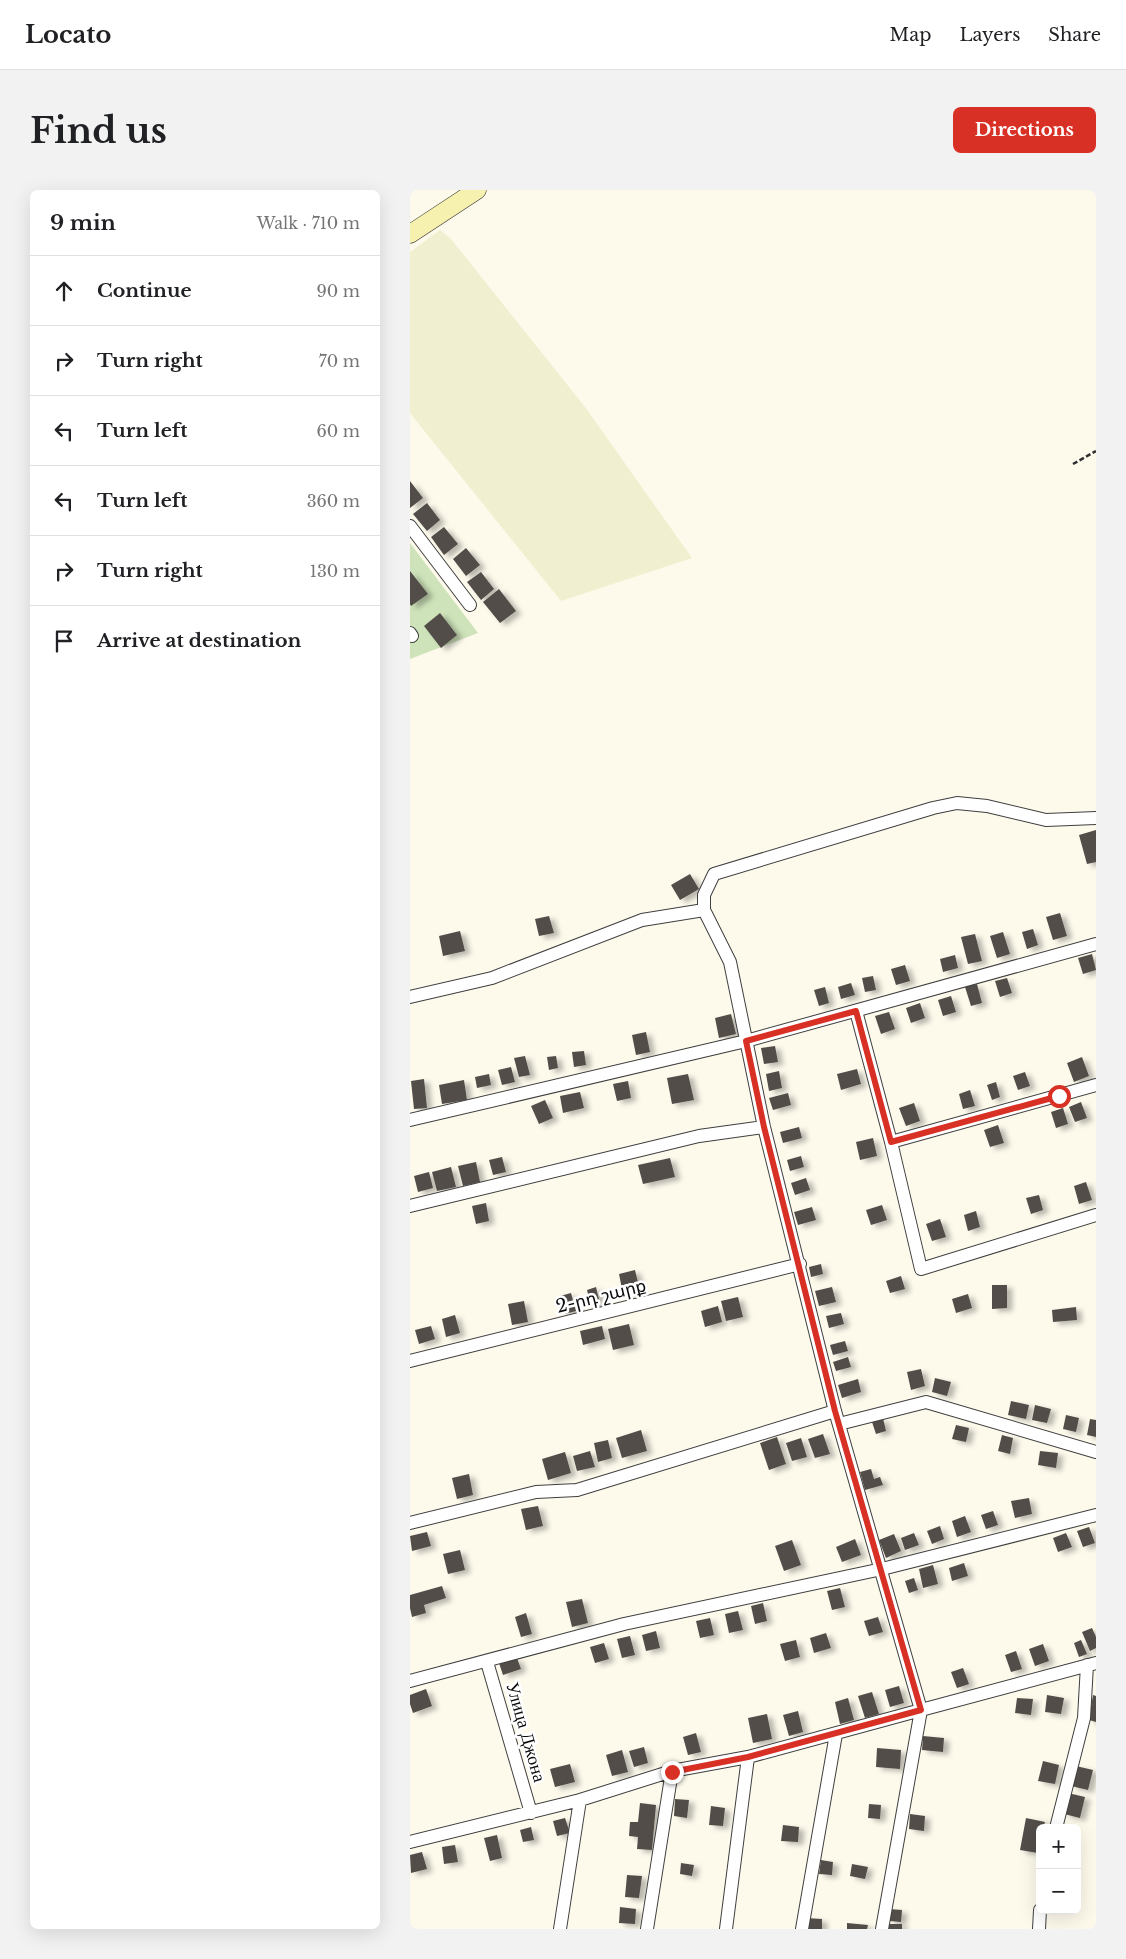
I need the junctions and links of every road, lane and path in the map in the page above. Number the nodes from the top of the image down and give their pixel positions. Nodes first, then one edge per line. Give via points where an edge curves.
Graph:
1 (477, 190) edge
2 (410, 234) edge
3 (1096, 451) edge
4 (1073, 464) dead end
5 (410, 526) edge
6 (470, 605) dead end
7 (1096, 818) edge
8 (704, 910) junction
9 (1096, 944) edge
10 (410, 997) edge
11 (856, 1011) junction
12 (746, 1041) junction
13 (1096, 1085) edge
14 (410, 1120) edge
15 (764, 1127) junction
16 (891, 1142) junction
17 (410, 1206) edge
18 (1096, 1215) edge
19 (800, 1264) junction
20 (410, 1361) edge
21 (835, 1411) junction
22 (839, 1424) junction
23 (1096, 1452) edge
24 (1096, 1515) edge
25 (410, 1523) edge
26 (882, 1569) junction
27 (487, 1662) junction
28 (1091, 1664) edge
29 (410, 1681) edge
30 (921, 1710) junction
31 (836, 1734) junction
32 (748, 1757) junction
33 (672, 1772) junction
34 (580, 1800) junction
35 (531, 1813) junction
36 (1057, 1824) edge
37 (410, 1842) edge
38 (1040, 1914) edge
39 (560, 1929) edge
40 (647, 1929) edge
41 (726, 1929) edge
42 (802, 1929) edge
43 (882, 1929) edge
44 (1039, 1929) edge

1 - 2 main road
3 - 4 path
5 - 6 street
7 - 8 street via 1046,820 986,806 957,804 933,808 714,874 704,895
8 - 10 street via 642,920 492,978
8 - 12 street via 730,962
9 - 11 street
11 - 12 street
11 - 16 street
12 - 14 street
12 - 15 street
13 - 16 street
15 - 17 street via 699,1136
15 - 19 street
16 - 18 street via 921,1269
19 - 20 street, 2-րդ շարք
19 - 21 street
21 - 22 street
21 - 25 street via 576,1490 536,1492
22 - 23 street via 926,1402
22 - 26 street
24 - 26 street
26 - 27 street via 624,1624
26 - 30 street
27 - 29 street
27 - 35 street, Улица Джона
28 - 30 street
28 - 36 street via 1084,1718
30 - 31 street
30 - 43 street
31 - 32 street
31 - 42 street
32 - 33 street
32 - 41 street
33 - 34 street
33 - 40 street
34 - 35 street
34 - 39 street
35 - 37 street
38 - 44 street

